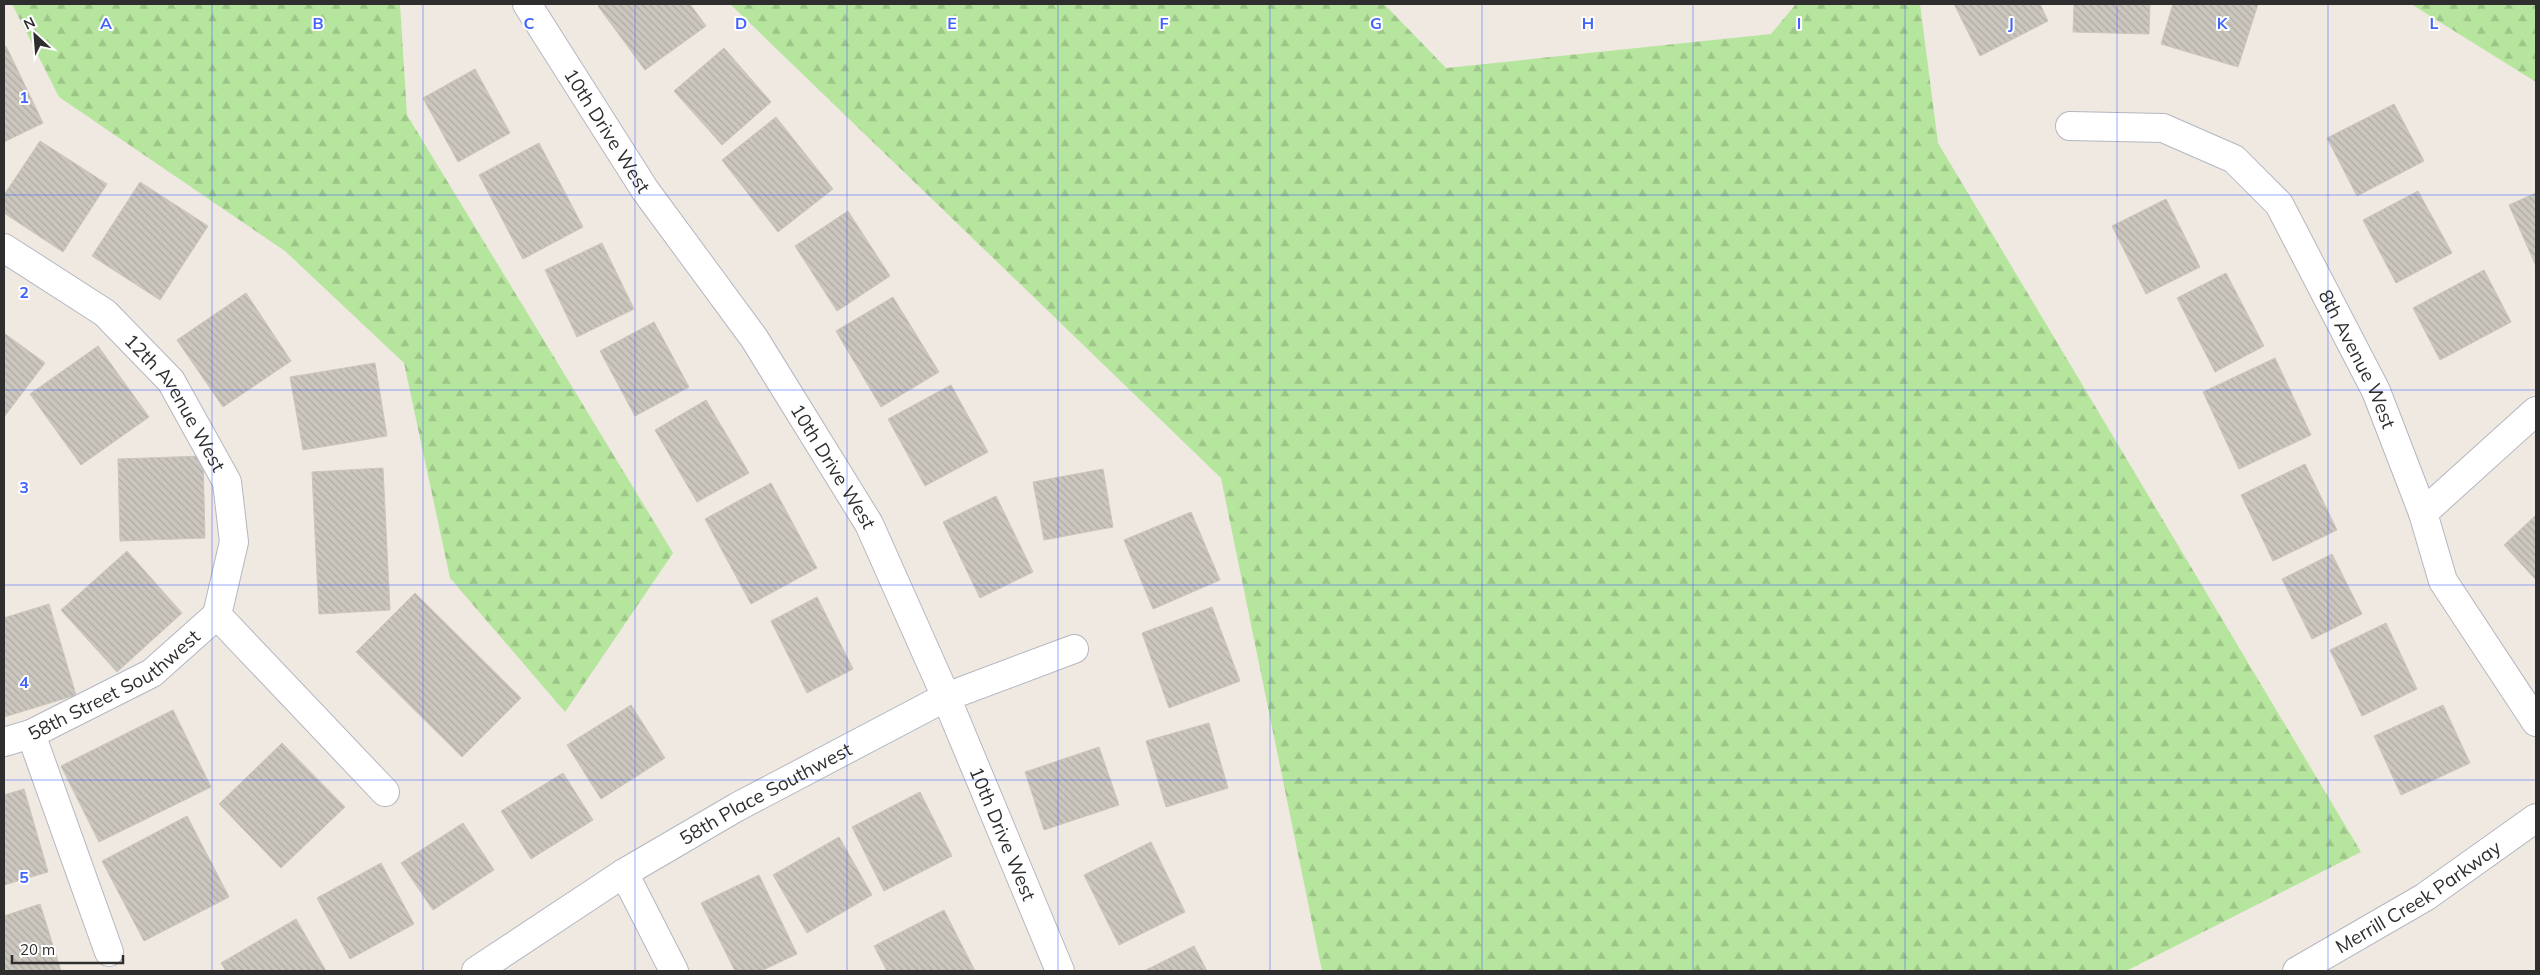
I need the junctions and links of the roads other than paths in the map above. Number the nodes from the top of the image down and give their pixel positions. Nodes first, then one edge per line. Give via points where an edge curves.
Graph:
1 (527, 4) edge
2 (2070, 126) dead end
3 (4, 248) edge
4 (2536, 412) edge
5 (2424, 513) junction
6 (217, 615) junction
7 (1074, 649) dead end
8 (946, 697) junction
9 (2536, 722) edge
10 (31, 734) junction
11 (4, 742) edge
12 (385, 792) dead end
13 (2536, 818) edge
14 (624, 873) junction
15 (110, 952) dead end
16 (476, 971) edge
17 (674, 971) edge
18 (1060, 971) edge
19 (2297, 971) edge

1 - 8 street, 10th Drive West via 645,190 754,338 864,516
2 - 5 street, 8th Avenue West via 2163,128 2234,159 2279,204 2376,391
3 - 6 street, 12th Avenue West via 105,313 171,380 227,482 234,542
4 - 5 street
5 - 9 street, 8th Avenue West via 2443,581
6 - 10 street, 58th Street Southwest via 152,673
6 - 12 street
7 - 8 street, 58th Place Southwest
8 - 14 street, 58th Place Southwest via 736,807
8 - 18 street, 10th Drive West
10 - 11 street, 58th Street Southwest
10 - 15 street
13 - 19 street, Merrill Creek Parkway via 2425,897
14 - 16 street, 58th Place Southwest
14 - 17 street

